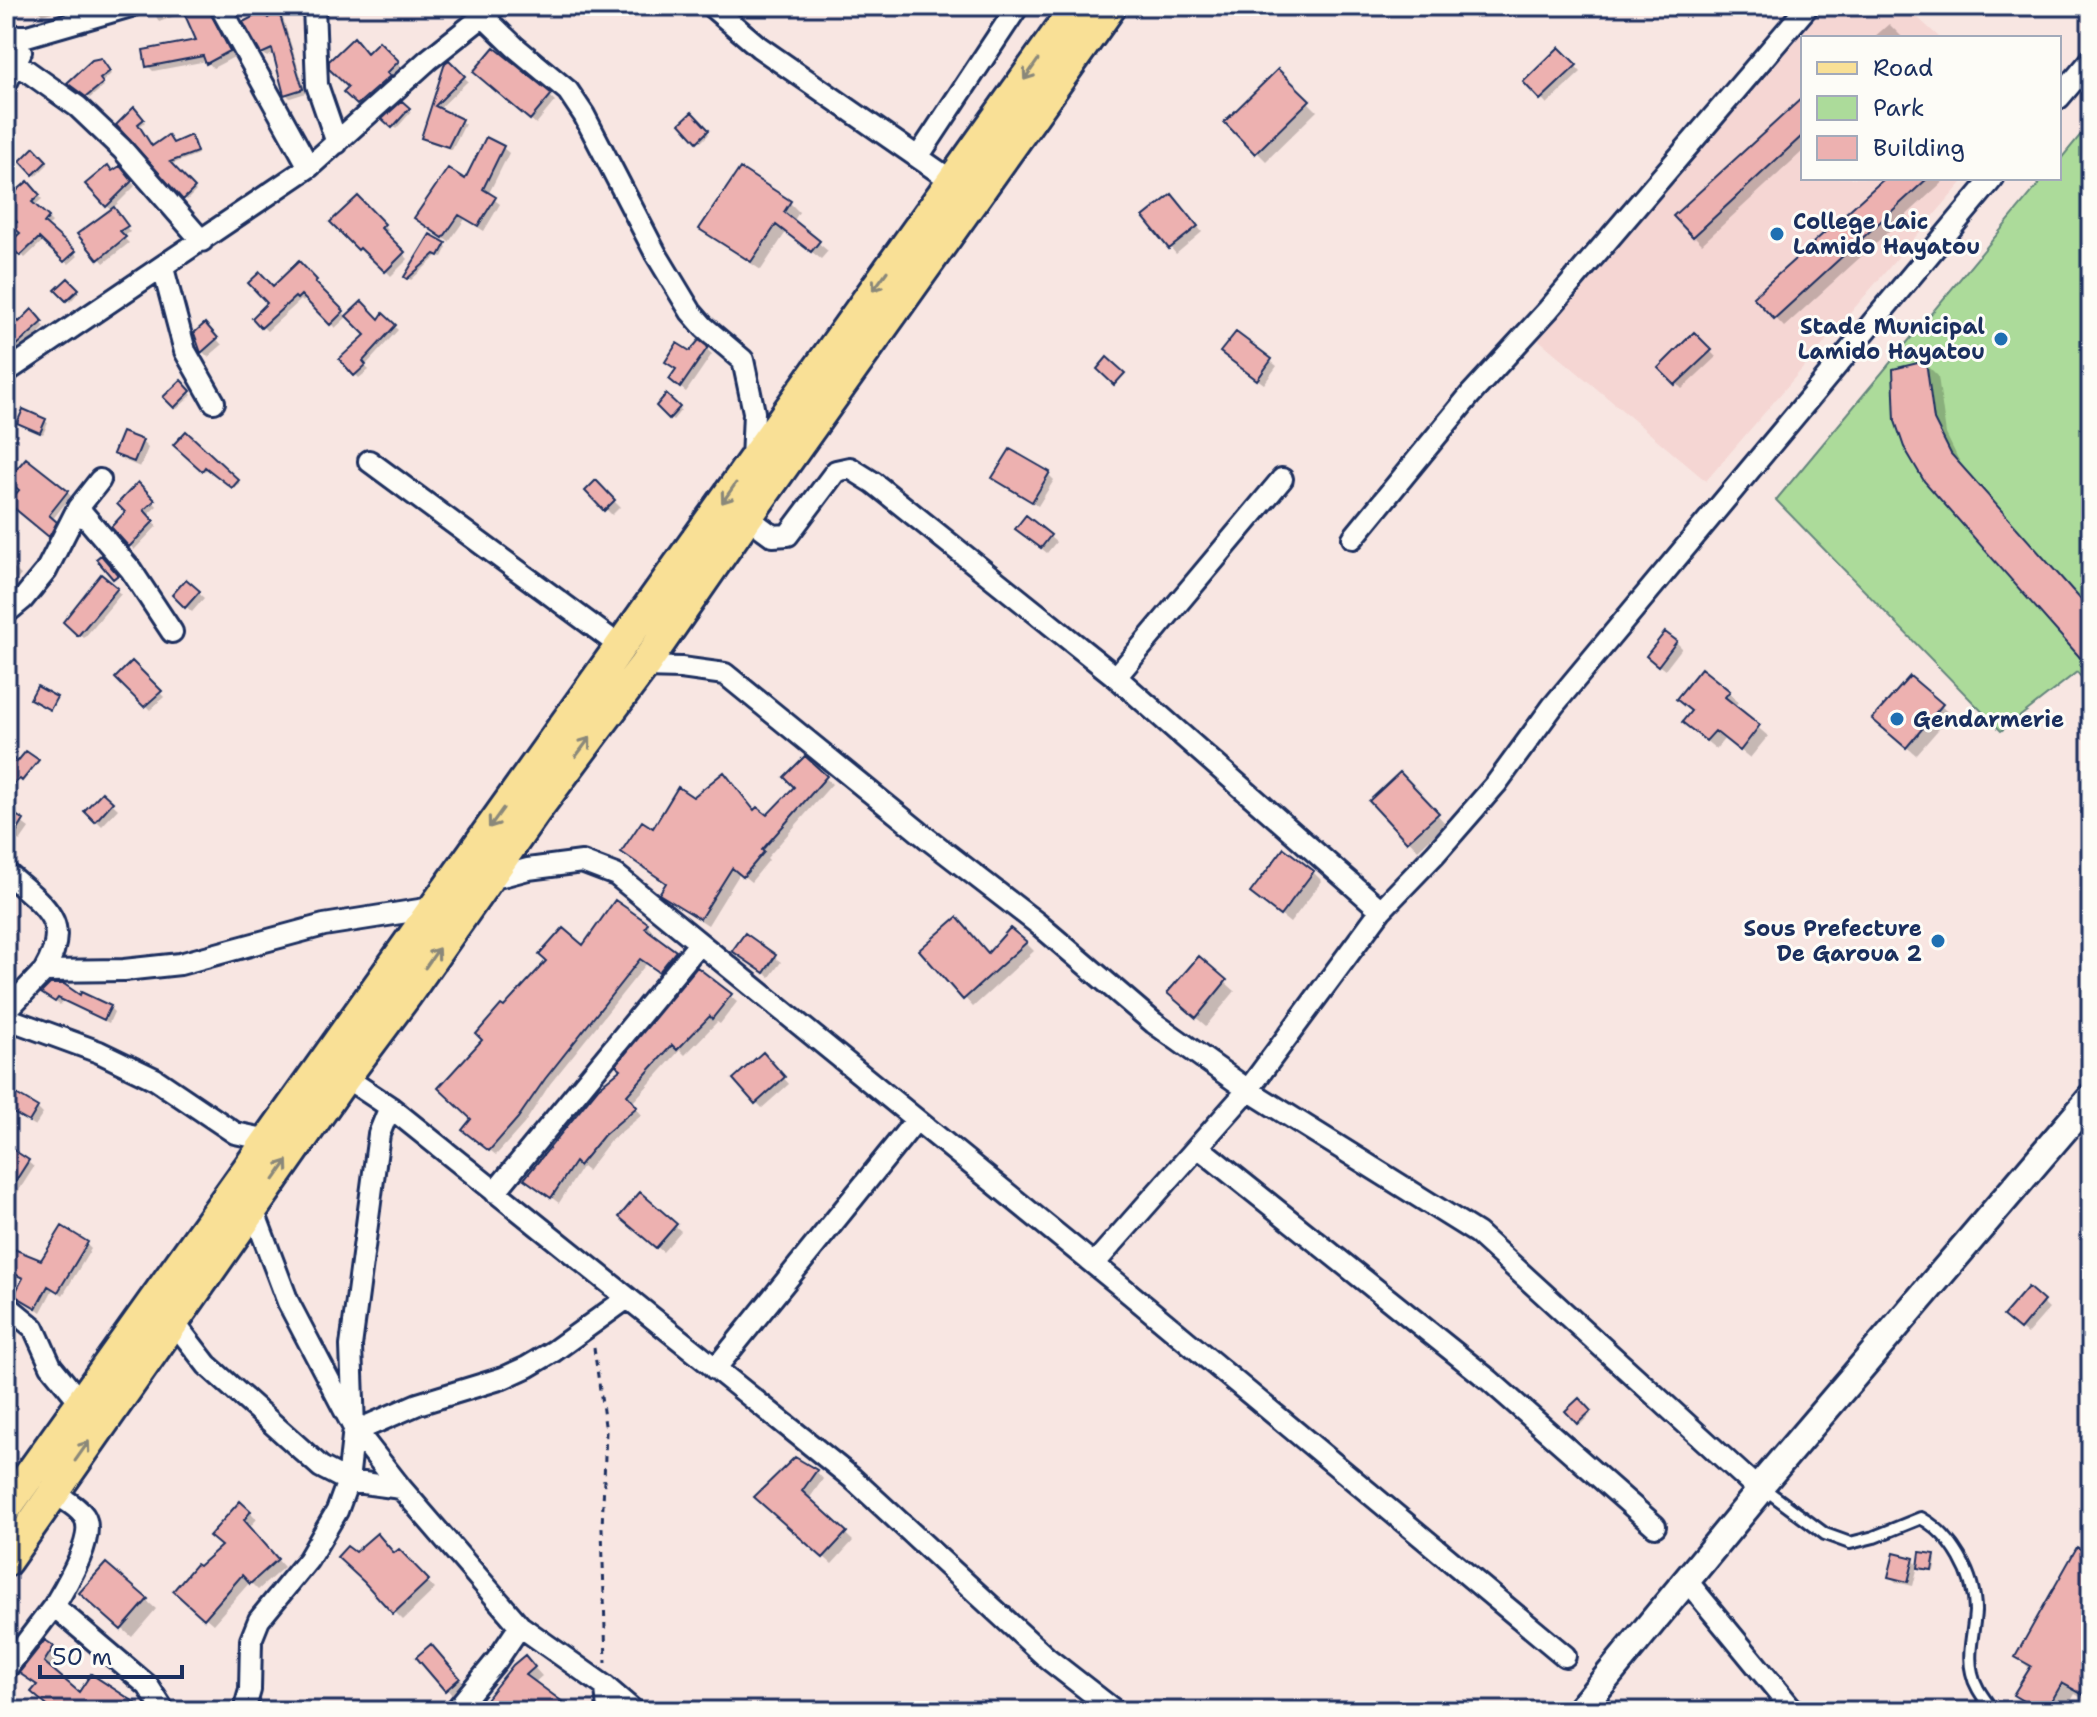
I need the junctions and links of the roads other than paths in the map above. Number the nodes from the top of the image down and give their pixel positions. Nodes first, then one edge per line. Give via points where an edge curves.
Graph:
1 (131, 6) edge
2 (220, 6) edge
3 (314, 6) edge
4 (711, 6) edge
5 (1018, 6) edge
6 (1077, 6) edge
7 (1111, 6) edge
8 (1808, 6) edge
9 (490, 11) edge
10 (16, 36) edge
11 (2091, 60) edge
12 (16, 63) junction
13 (6, 84) edge
14 (2061, 96) edge
15 (337, 143) junction
16 (918, 157) junction
17 (309, 167) junction
18 (1991, 180) edge
19 (952, 181) junction
20 (202, 241) junction
21 (163, 268) junction
22 (6, 372) edge
23 (214, 402) dead end
24 (369, 461) dead end
25 (752, 461) junction
26 (1282, 479) dead end
27 (100, 480) dead end
28 (78, 508) junction
29 (747, 517) junction
30 (1353, 538) dead end
31 (6, 613) edge
32 (172, 632) dead end
33 (620, 646) junction
34 (643, 667) junction
35 (1116, 677) junction
36 (6, 872) edge
37 (487, 880) junction
38 (432, 908) junction
39 (1381, 910) junction
40 (699, 944) junction
41 (44, 971) junction
42 (6, 1011) edge
43 (6, 1018) edge
44 (345, 1077) junction
45 (1248, 1090) junction
46 (2091, 1098) edge
47 (390, 1107) junction
48 (916, 1120) junction
49 (269, 1140) junction
50 (1198, 1147) junction
51 (495, 1192) junction
52 (253, 1209) junction
53 (1094, 1264) junction
54 (626, 1299) junction
55 (6, 1305) edge
56 (173, 1321) junction
57 (715, 1369) junction
58 (82, 1404) junction
59 (355, 1429) junction
60 (348, 1481) junction
61 (401, 1488) junction
62 (1760, 1489) junction
63 (53, 1492) junction
64 (6, 1508) edge
65 (1655, 1526) dead end
66 (6, 1561) edge
67 (1687, 1581) junction
68 (54, 1606) junction
69 (520, 1626) junction
70 (1565, 1656) dead end
71 (6, 1669) edge
72 (606, 1687) junction
73 (164, 1711) edge
74 (244, 1711) edge
75 (455, 1711) edge
76 (608, 1711) edge
77 (634, 1711) edge
78 (1115, 1711) edge
79 (1579, 1711) edge
80 (1794, 1711) edge
81 (1993, 1711) edge

1 - 10 street
2 - 17 street
3 - 15 street via 317,85
4 - 16 street via 759,47
5 - 16 street
6 -> 19 main road
7 - 29 main road
8 - 30 street via 1470,395
9 - 15 street
9 - 25 street via 515,47 568,91 691,312 743,360 754,412
10 - 12 street
11 - 14 street
12 - 13 street
12 - 20 street via 78,107 122,149
15 - 17 street
16 - 19 street
17 - 20 street
18 - 39 street via 1553,706 1496,784
19 -> 25 main road
20 - 21 street
21 - 22 street
21 - 23 street via 185,351
24 - 33 street
25 -> 33 main road
26 - 35 street
27 - 28 street
28 - 31 street via 46,571
28 - 32 street via 131,570
29 - 34 main road
29 - 35 street via 773,536 788,535 836,471 850,468
33 -> 38 main road
37 -> 34 main road
34 - 45 street via 725,674 1154,1023
35 - 39 street
36 - 41 street via 56,927 55,952
37 - 40 street via 582,862 616,875
44 -> 37 main road
38 - 41 street via 324,925 180,964
38 - 49 main road
39 - 45 street
40 - 48 street
40 - 51 street
41 - 42 street
43 - 49 street via 99,1052 155,1079 235,1133
44 - 47 street
52 -> 44 main road
45 - 50 street
45 - 62 street via 1477,1233
46 - 62 street
47 - 51 street
47 - 59 street via 379,1134 351,1346
48 - 53 street
48 - 57 street
49 - 58 main road
50 - 53 street
50 - 65 street via 1489,1380
51 - 54 street
52 - 56 main road
52 - 59 street via 288,1302
53 - 70 street
54 - 57 street
54 - 59 street via 527,1367
55 - 58 street via 34,1328 60,1380
56 - 60 street via 207,1365 321,1467
63 -> 56 main road
57 - 78 street via 852,1478 1047,1658
58 - 64 main road
59 - 60 street
59 - 61 street
60 - 61 street
60 - 74 street via 308,1560 259,1620 251,1640
61 - 69 street
62 - 67 street
62 - 81 lane via 1825,1534 1850,1543 1921,1518 1936,1526 1951,1542 1969,1579 1975,1607 1971,1670
63 - 66 main road
63 - 68 street via 82,1514 88,1528
67 - 79 street
67 - 80 street
68 - 71 street
68 - 73 street via 148,1686
69 - 72 street
69 - 75 street
72 - 76 street
72 - 77 street

